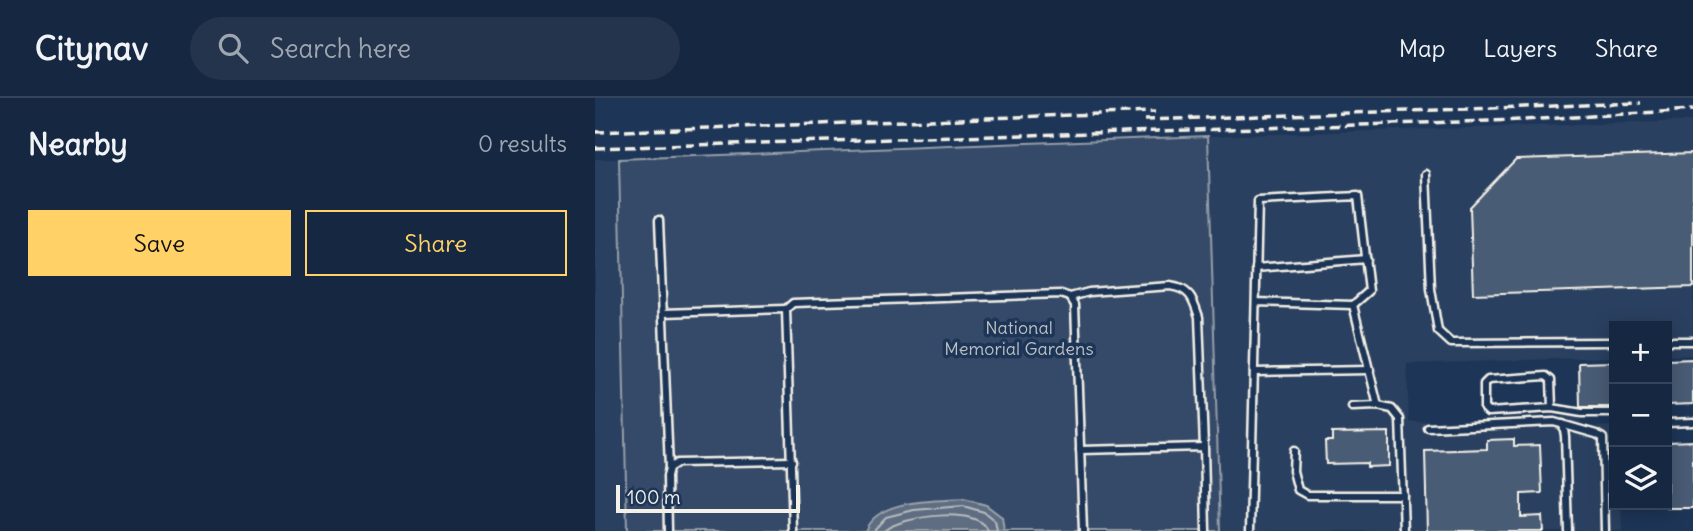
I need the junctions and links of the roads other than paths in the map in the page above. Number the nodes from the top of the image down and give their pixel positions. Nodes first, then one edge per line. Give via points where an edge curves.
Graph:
1 (1426, 174) dead end
2 (659, 220) dead end
3 (1366, 259) junction
4 (1257, 268) junction
5 (1070, 297) junction
6 (1256, 302) junction
7 (1353, 305) junction
8 (786, 309) junction
9 (663, 313) junction
10 (1672, 341) edge
11 (1693, 341) edge
12 (1609, 342) edge
13 (1370, 370) junction
14 (1254, 372) junction
15 (1378, 406) junction
16 (1352, 407) dead end
17 (1552, 408) junction
18 (1609, 412) edge
19 (1672, 422) edge
20 (1693, 422) edge
21 (1563, 424) junction
22 (1428, 428) dead end
23 (1204, 447) junction
24 (1080, 450) junction
25 (1294, 451) dead end
26 (792, 461) junction
27 (669, 468) junction
28 (1403, 495) junction
29 (668, 531) edge
30 (793, 531) edge
31 (1083, 531) edge
32 (1206, 531) edge
33 (1250, 531) edge
34 (1404, 531) edge
35 (1568, 531) edge
36 (1605, 531) edge

1 - 12 lane via 1431,289 1438,331 1451,343
2 - 9 lane
3 - 4 lane
3 - 4 lane via 1358,196 1258,201
3 - 7 lane via 1369,291
4 - 6 lane
5 - 8 lane via 793,303
5 - 23 lane via 1170,286 1182,288 1193,299 1199,317
5 - 24 lane via 1075,305
6 - 7 lane
6 - 14 lane
7 - 13 lane
8 - 9 lane
8 - 26 lane
9 - 27 lane
10 - 11 lane
13 - 14 lane
13 - 15 lane
14 - 33 lane
15 - 16 lane
15 - 28 lane via 1392,409 1400,419
17 - 17 lane via 1488,412 1484,384 1546,376 1551,380
17 - 18 lane
19 - 20 lane
21 - 22 lane
21 - 35 lane
21 - 36 lane via 1603,438
23 - 24 lane
23 - 32 lane
24 - 31 lane
25 - 28 lane via 1293,471 1299,490 1307,495
26 - 27 lane via 677,463
26 - 30 lane
27 - 29 lane
28 - 34 lane

